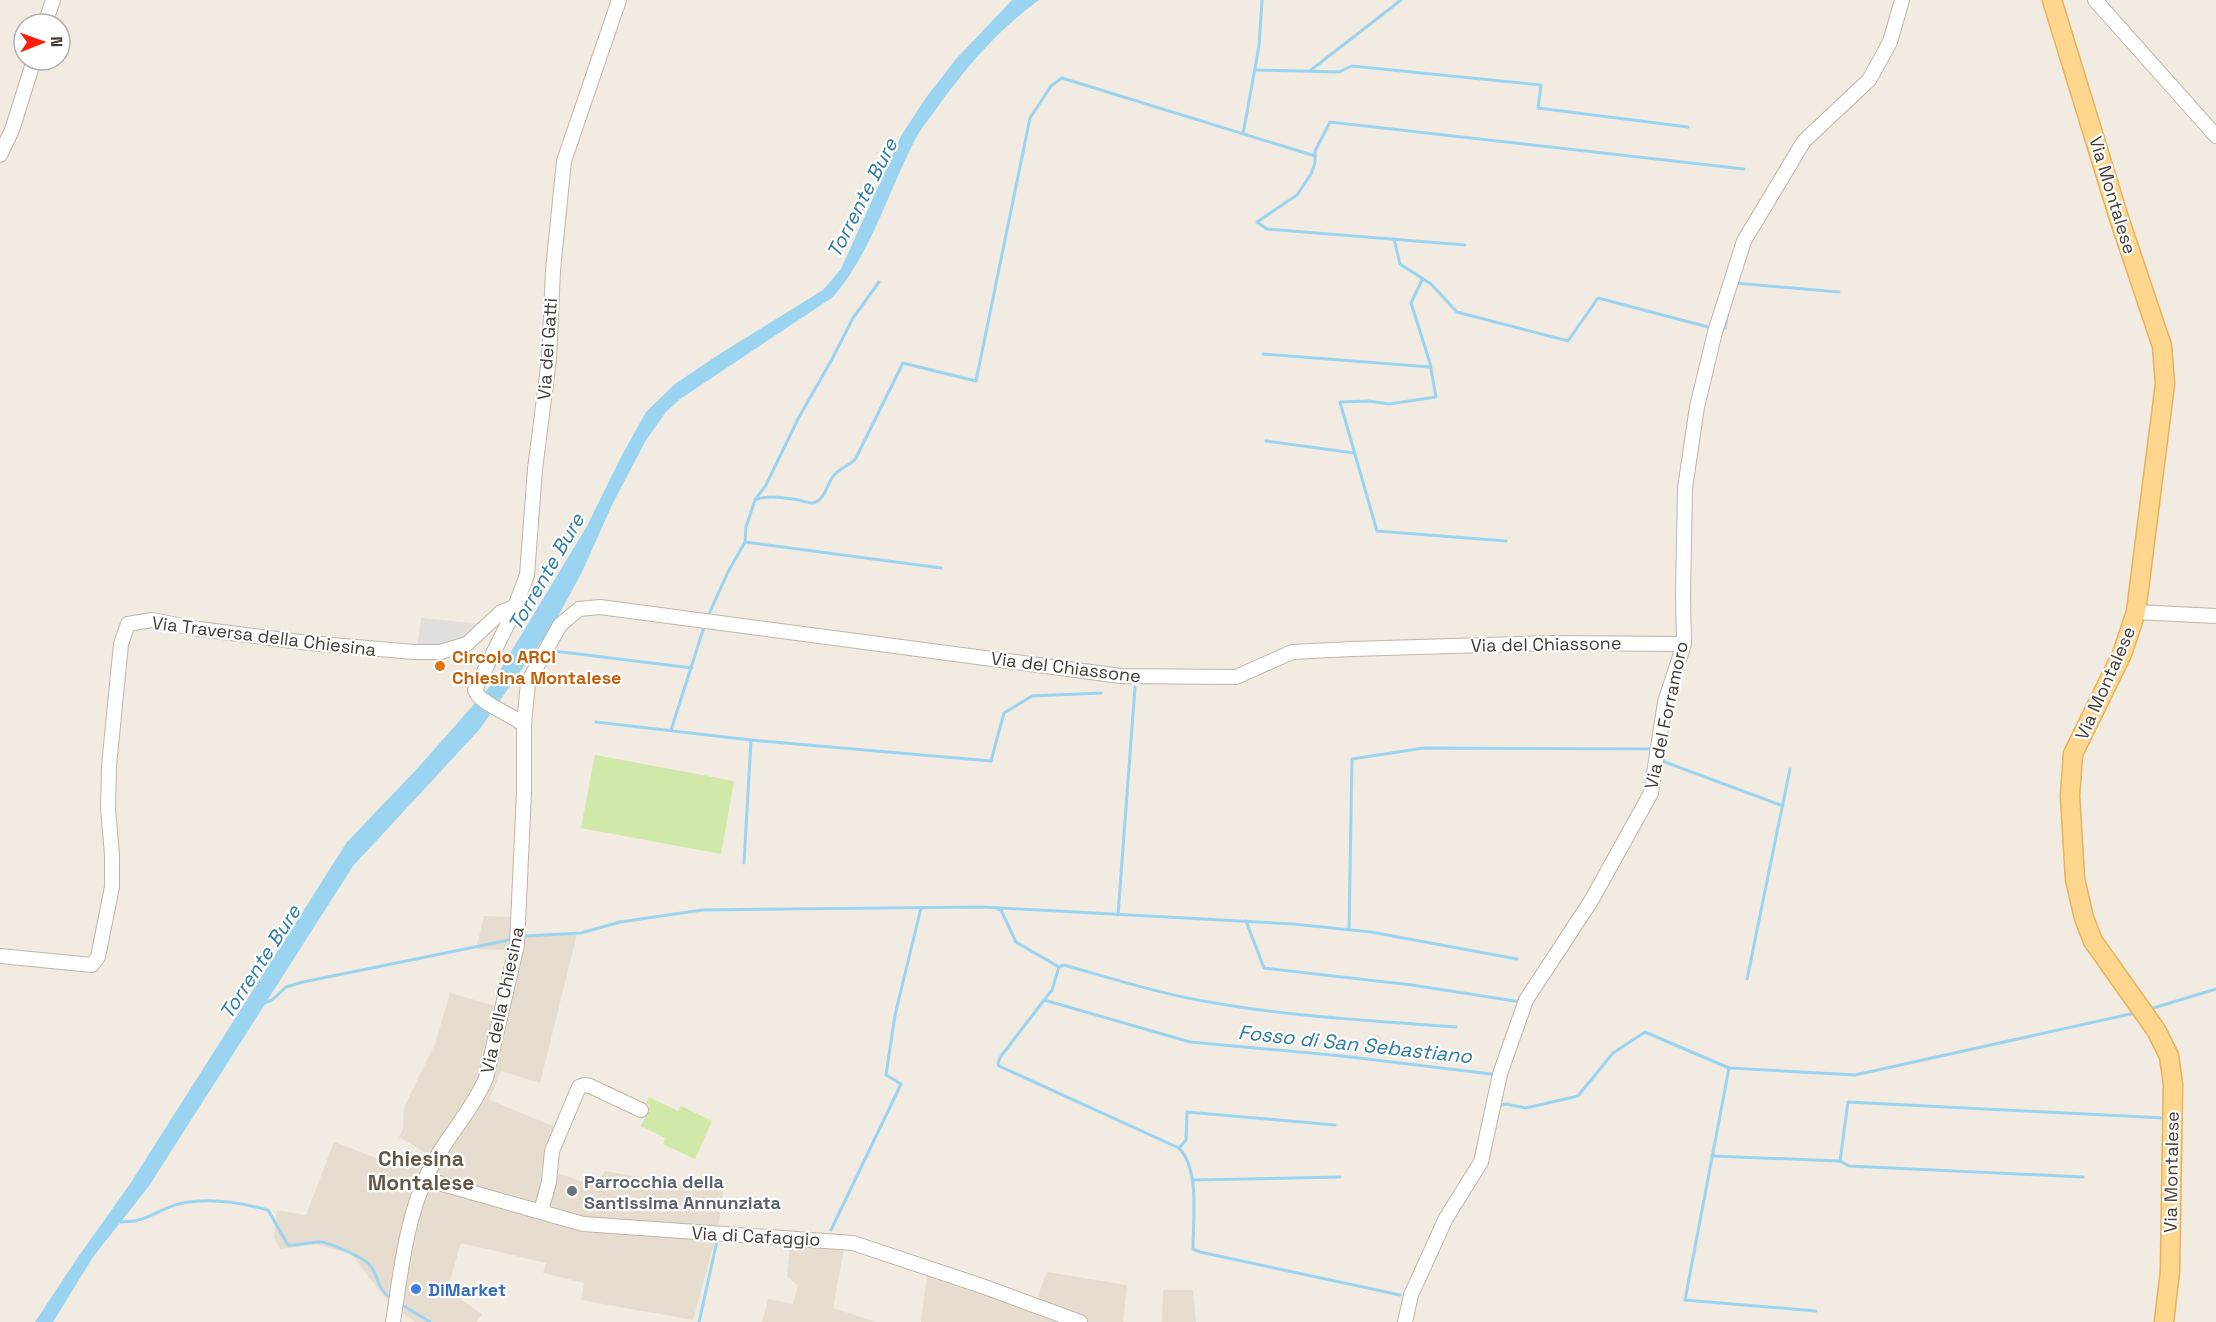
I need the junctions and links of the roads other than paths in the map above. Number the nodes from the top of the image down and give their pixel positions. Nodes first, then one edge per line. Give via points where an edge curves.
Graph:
1 (619, 0) edge
2 (1902, 0) edge
3 (2052, 0) edge
4 (2095, 0) edge
5 (30, 72) edge
6 (2216, 136) edge
7 (0, 155) edge
8 (515, 607) junction
9 (2136, 612) junction
10 (2216, 616) edge
11 (1684, 644) junction
12 (524, 725) junction
13 (0, 956) edge
14 (641, 1110) dead end
15 (425, 1179) junction
16 (541, 1211) junction
17 (393, 1322) edge
18 (1080, 1322) edge
19 (1405, 1322) edge
20 (2164, 1322) edge

1 - 8 street, Via dei Gatti via 564,161 530,555
2 - 11 street, Via del Forramoro via 1890,42 1869,80 1804,141 1744,241 1715,332 1693,430 1685,488
3 - 9 main road, Via Montalese via 2162,346 2165,384
4 - 6 street
5 - 7 street
8 - 12 street, Via dei Gatti via 475,690 478,697
8 - 13 street, Via Traversa della Chiesina via 501,612 466,644 440,652 309,643 152,620 128,624 121,644 109,766 112,887 98,957 92,965
9 - 10 street
9 - 20 main road, Via Montalese via 2122,654 2073,754 2070,796 2075,879 2084,918 2093,941 2156,1030 2169,1056 2173,1084 2170,1247
11 - 12 street, Via del Chiassone via 1550,643 1292,652 1236,677 1133,677 600,608 579,609 560,625 528,682
11 - 19 street, Via del Forramoro via 1665,702 1651,793 1591,901 1526,1000 1500,1074 1481,1162 1446,1218 1412,1294
12 - 15 street, Via della Chiesina via 524,804 515,953 486,1078
14 - 16 street via 593,1087 579,1087 552,1151
15 - 16 street, Via di Cafaggio
15 - 17 street, Via della Chiesina via 405,1246
16 - 18 street, Via di Cafaggio via 587,1225 848,1242

